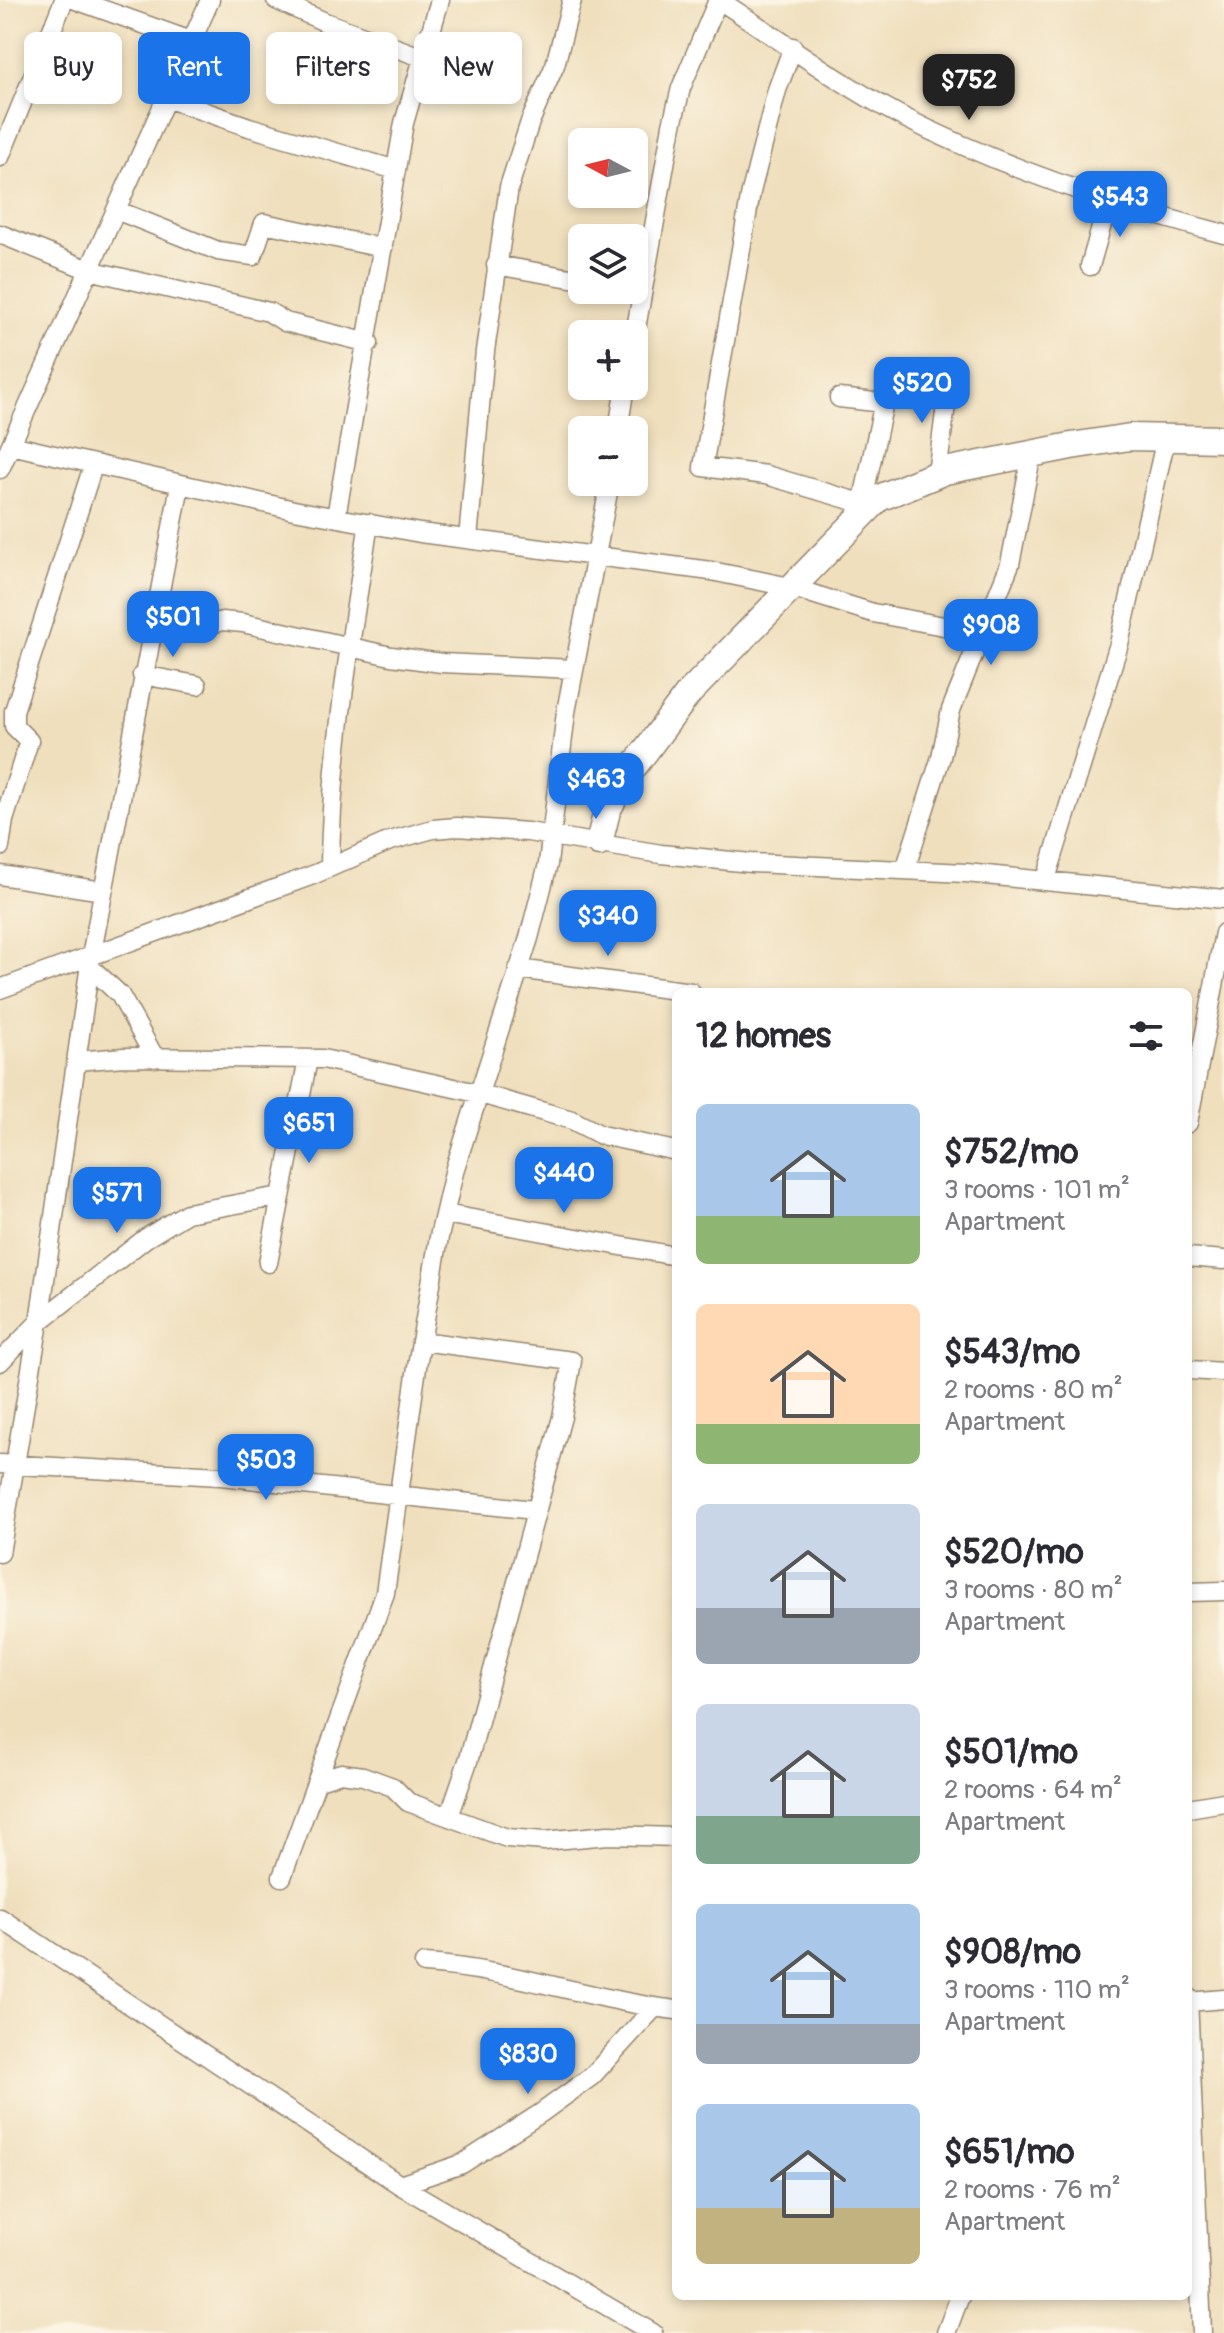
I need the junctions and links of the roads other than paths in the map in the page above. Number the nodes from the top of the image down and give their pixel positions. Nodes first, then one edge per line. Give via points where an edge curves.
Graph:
1 (64, 0) edge
2 (76, 0) edge
3 (210, 0) edge
4 (276, 0) edge
5 (440, 0) edge
6 (572, 0) edge
7 (718, 0) edge
8 (166, 32) edge
9 (195, 32) edge
10 (429, 32) edge
11 (793, 47) junction
12 (414, 54) edge
13 (414, 89) edge
14 (163, 104) edge
15 (183, 104) edge
16 (0, 157) edge
17 (396, 170) junction
18 (1109, 200) junction
19 (116, 210) junction
20 (0, 234) edge
21 (1224, 234) edge
22 (648, 247) edge
23 (383, 248) junction
24 (496, 265) junction
25 (1090, 266) dead end
26 (89, 270) junction
27 (568, 278) edge
28 (369, 343) junction
29 (889, 379) dead end
30 (949, 382) dead end
31 (839, 398) dead end
32 (884, 403) junction
33 (1166, 438) junction
34 (1224, 439) edge
35 (11, 445) junction
36 (1032, 453) junction
37 (93, 466) junction
38 (0, 469) edge
39 (937, 474) junction
40 (180, 485) junction
41 (608, 496) edge
42 (866, 505) junction
43 (336, 517) junction
44 (369, 523) junction
45 (468, 539) junction
46 (598, 556) junction
47 (790, 587) junction
48 (152, 625) junction
49 (982, 633) junction
50 (350, 647) junction
51 (573, 669) junction
52 (142, 675) junction
53 (197, 685) dead end
54 (552, 836) junction
55 (599, 843) junction
56 (0, 847) edge
57 (330, 867) junction
58 (905, 870) junction
59 (0, 875) edge
60 (1046, 879) junction
61 (103, 891) junction
62 (1224, 899) edge
63 (1224, 933) edge
64 (90, 962) junction
65 (518, 969) junction
66 (0, 989) edge
67 (672, 989) edge
68 (1197, 1029) edge
69 (155, 1058) junction
70 (308, 1059) junction
71 (76, 1061) junction
72 (1192, 1081) edge
73 (477, 1093) junction
74 (672, 1150) edge
75 (281, 1196) junction
76 (445, 1214) junction
77 (672, 1255) edge
78 (1192, 1257) edge
79 (1224, 1260) edge
80 (268, 1263) dead end
81 (39, 1322) junction
82 (421, 1341) junction
83 (0, 1362) edge
84 (1192, 1370) edge
85 (1224, 1372) edge
86 (8, 1464) edge
87 (398, 1497) junction
88 (534, 1510) junction
89 (0, 1553) edge
90 (1224, 1591) edge
91 (1192, 1592) edge
92 (319, 1780) junction
93 (1224, 1802) edge
94 (1192, 1807) edge
95 (449, 1817) junction
96 (672, 1837) edge
97 (282, 1877) dead end
98 (0, 1918) edge
99 (424, 1964) dead end
100 (1224, 1999) edge
101 (1192, 2001) edge
102 (655, 2007) junction
103 (672, 2009) edge
104 (1192, 2096) edge
105 (400, 2185) junction
106 (958, 2300) edge
107 (653, 2333) edge
108 (946, 2333) edge
109 (1202, 2333) edge

1 - 16 street
2 - 8 street
3 - 9 street
4 - 12 street
5 - 10 street
6 - 24 street via 555,65 509,187
7 - 11 street
7 - 22 street via 681,88
11 - 18 street via 898,114
11 - 42 street via 751,192 703,467 766,475
13 - 17 street
14 - 19 street
15 - 17 street
17 - 23 street
18 - 21 street
18 - 25 street
19 - 23 street via 218,251 253,256 264,223
19 - 26 street
20 - 26 street
23 - 28 street
24 - 27 street
24 - 45 street
26 - 28 street via 269,312 285,322
26 - 35 street
28 - 43 street
29 - 32 street
30 - 39 street
31 - 32 street
32 - 42 street
33 - 34 street
33 - 36 street via 1106,440
33 - 60 street via 1119,644
35 - 37 street
35 - 38 street
36 - 39 street
36 - 49 street via 1010,564
37 - 40 street
37 - 56 street via 14,711 14,726 29,741
39 - 42 street
40 - 43 street
40 - 48 street
41 - 46 street
42 - 47 street
43 - 44 street
44 - 45 street
44 - 50 street
45 - 46 street
46 - 47 street
46 - 51 street
47 - 49 street via 873,613
47 - 55 street via 688,694 644,749 607,811
48 - 50 street via 243,623
48 - 52 street
49 - 58 street via 951,710
50 - 51 street via 442,663
50 - 57 street
51 - 54 street
52 - 53 street
52 - 61 street
54 - 55 street
54 - 57 street via 433,829
54 - 65 street
55 - 58 street via 751,863
57 - 64 street
58 - 60 street
59 - 61 street
60 - 62 street
61 - 64 street
63 - 68 street
64 - 66 street
64 - 69 street via 120,995
64 - 71 street
65 - 67 street
65 - 73 street
68 - 72 street
69 - 70 street
69 - 71 street
70 - 73 street
70 - 75 street
71 - 81 street
73 - 74 street via 572,1120 601,1135
73 - 76 street
75 - 80 street
75 - 81 street via 187,1213 146,1238
76 - 77 street
76 - 82 street
78 - 79 street
81 - 83 street
81 - 86 street
82 - 87 street
82 - 88 street via 572,1361 562,1417
84 - 85 street
86 - 87 street via 221,1476
86 - 89 street
87 - 88 street
87 - 92 street via 385,1593
88 - 95 street
90 - 91 street
92 - 95 street via 341,1773 363,1776 393,1787 408,1802
92 - 97 street
93 - 94 street
95 - 96 street via 507,1838
98 - 105 street
99 - 102 street via 507,1973
100 - 101 street
102 - 103 street
102 - 105 street via 592,2076 541,2113 462,2164
104 - 109 street
105 - 107 street
106 - 108 street

